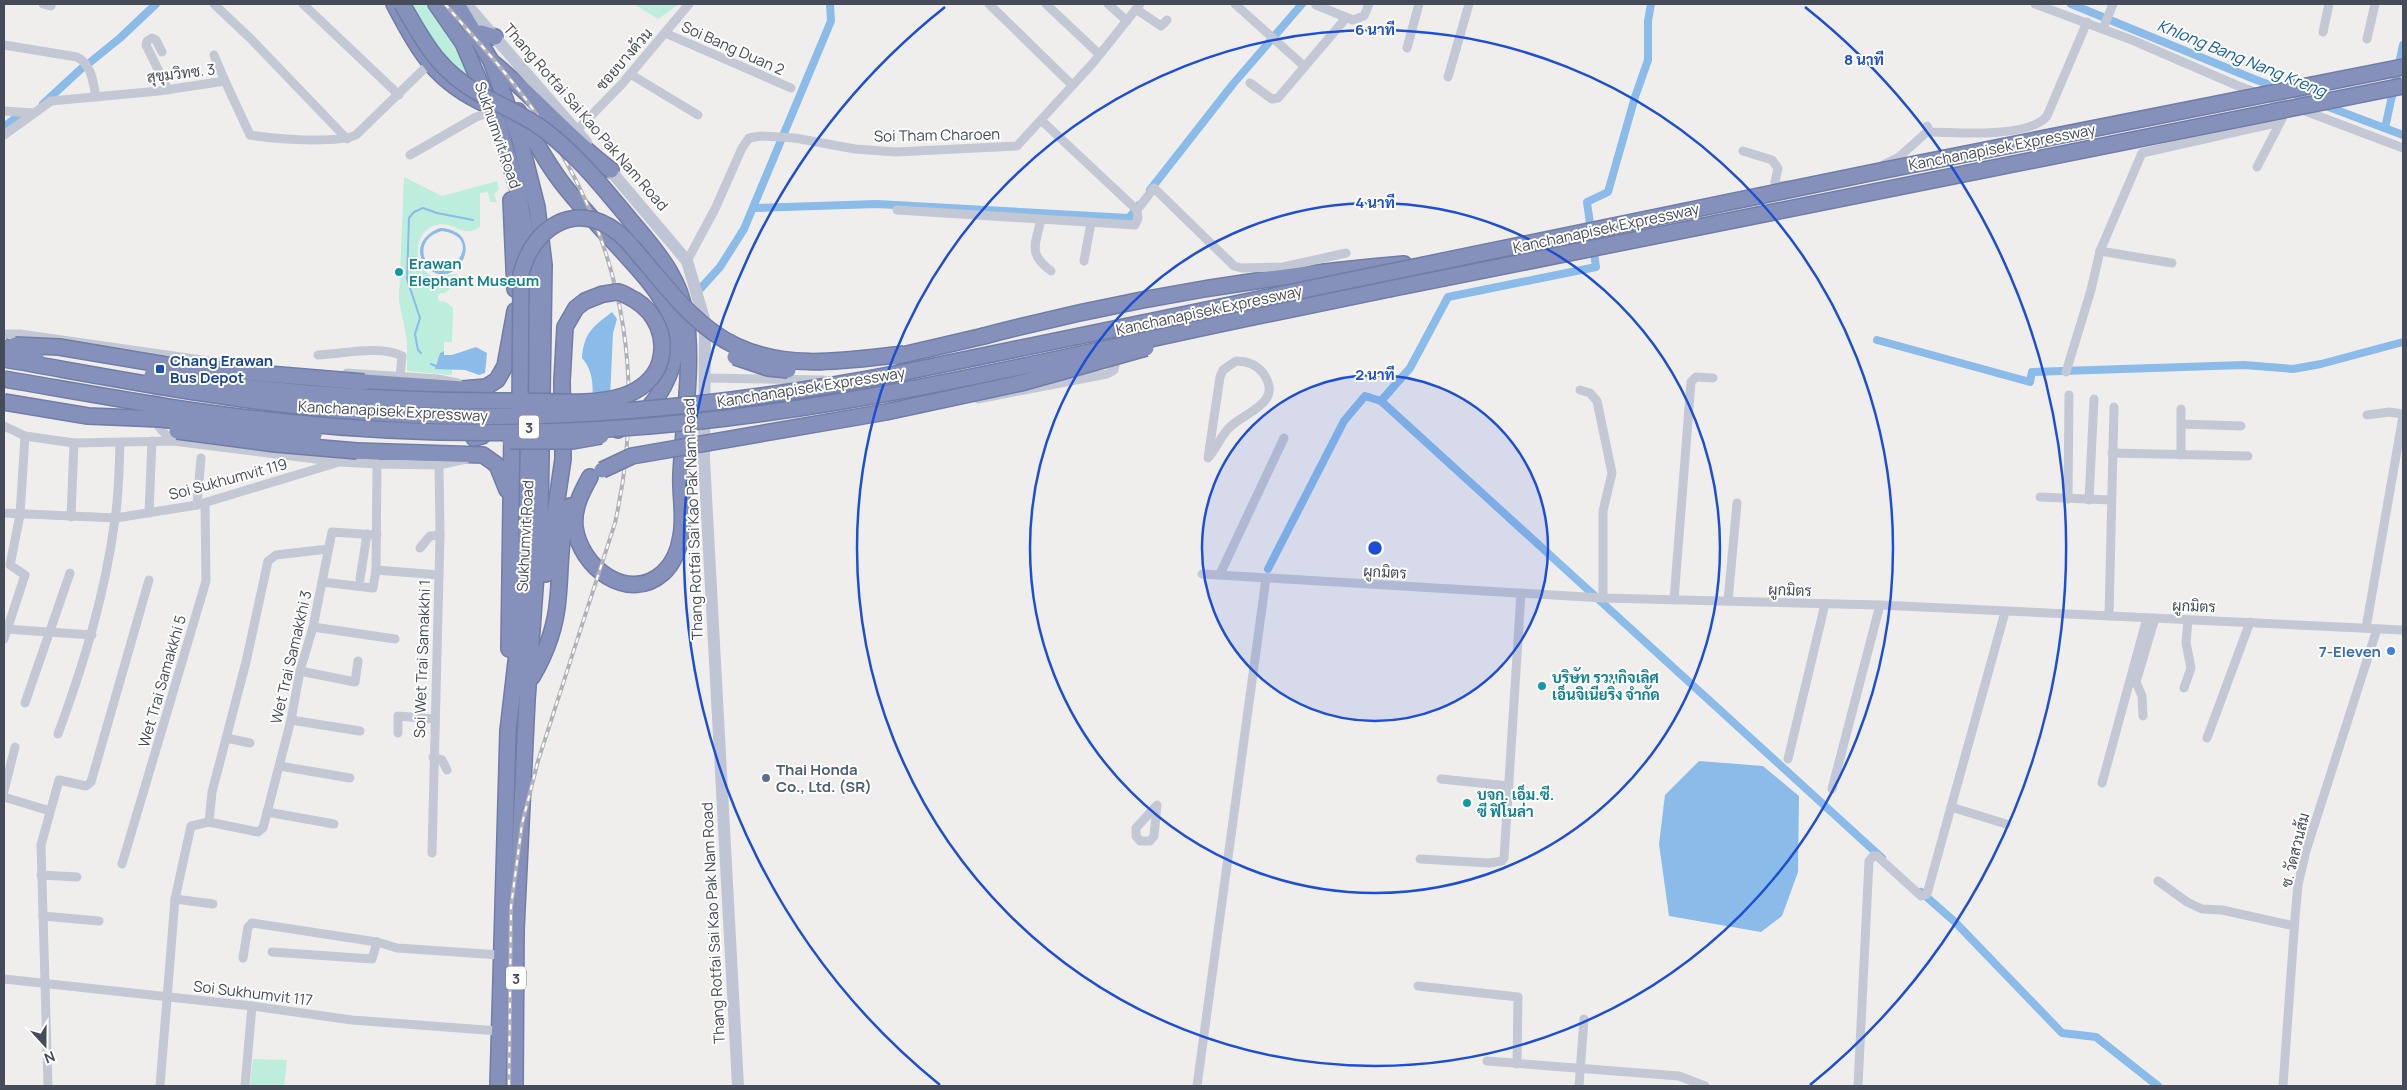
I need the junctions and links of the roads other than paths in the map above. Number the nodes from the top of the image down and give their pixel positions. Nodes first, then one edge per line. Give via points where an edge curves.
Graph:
1 (214, 4) edge
2 (303, 4) edge
3 (394, 4) edge
4 (402, 4) edge
5 (436, 4) edge
6 (457, 4) edge
7 (466, 4) edge
8 (690, 4) edge
9 (989, 4) edge
10 (1046, 4) edge
11 (1108, 4) edge
12 (1235, 4) edge
13 (1369, 4) edge
14 (1419, 4) edge
15 (1467, 4) edge
16 (2035, 4) edge
17 (2113, 4) edge
18 (2330, 4) edge
19 (2375, 4) edge
20 (1316, 5) dead end
21 (1138, 6) edge
22 (1346, 18) junction
23 (1127, 20) junction
24 (1167, 20) dead end
25 (2106, 21) junction
26 (2087, 22) junction
27 (665, 32) junction
28 (2323, 32) dead end
29 (476, 34) junction
30 (496, 37) junction
31 (2367, 39) dead end
32 (463, 43) junction
33 (4, 45) edge
34 (1407, 48) dead end
35 (162, 52) dead end
36 (1099, 54) junction
37 (214, 55) dead end
38 (429, 64) junction
39 (1304, 66) junction
40 (494, 67) junction
41 (2403, 67) edge
42 (630, 74) junction
43 (1448, 77) dead end
44 (225, 82) junction
45 (1250, 83) dead end
46 (1072, 85) junction
47 (2403, 86) edge
48 (791, 88) dead end
49 (168, 90) junction
50 (399, 95) junction
51 (96, 97) junction
52 (2290, 106) junction
53 (492, 109) junction
54 (4, 111) edge
55 (31, 113) junction
56 (698, 115) dead end
57 (1040, 120) junction
58 (2280, 122) junction
59 (498, 127) junction
60 (576, 130) junction
61 (4, 135) edge
62 (347, 139) junction
63 (539, 147) junction
64 (2403, 148) edge
65 (1743, 151) dead end
66 (410, 155) dead end
67 (2257, 167) dead end
68 (611, 170) junction
69 (897, 210) dead end
70 (1136, 210) junction
71 (1041, 220) junction
72 (1090, 223) junction
73 (2100, 251) junction
74 (1346, 253) dead end
75 (1456, 259) junction
76 (687, 260) junction
77 (1084, 261) dead end
78 (2172, 263) dead end
79 (1051, 271) dead end
80 (657, 290) junction
81 (515, 311) junction
82 (1253, 317) junction
83 (4, 334) edge
84 (4, 346) edge
85 (904, 354) junction
86 (318, 355) dead end
87 (4, 359) edge
88 (213, 361) junction
89 (269, 368) junction
90 (2066, 372) dead end
91 (400, 376) junction
92 (704, 378) junction
93 (1714, 378) dead end
94 (4, 379) edge
95 (477, 389) junction
96 (1580, 390) dead end
97 (2069, 395) dead end
98 (2094, 399) dead end
99 (4, 402) edge
100 (2114, 408) dead end
101 (2181, 409) dead end
102 (2367, 415) dead end
103 (2403, 415) edge
104 (88, 416) junction
105 (2181, 424) junction
106 (258, 426) junction
107 (2241, 426) dead end
108 (8, 428) edge
109 (25, 436) junction
110 (1284, 438) dead end
111 (152, 441) junction
112 (173, 441) junction
113 (74, 443) junction
114 (120, 443) junction
115 (704, 446) junction
116 (255, 451) junction
117 (2112, 453) junction
118 (483, 455) junction
119 (2181, 455) junction
120 (2248, 456) dead end
121 (201, 458) dead end
122 (1208, 458) joint
123 (339, 462) junction
124 (376, 464) junction
125 (439, 465) junction
126 (596, 474) junction
127 (2040, 497) dead end
128 (2068, 499) junction
129 (2089, 500) junction
130 (2111, 500) junction
131 (1737, 503) dead end
132 (201, 504) junction
133 (511, 507) junction
134 (4, 513) edge
135 (149, 513) junction
136 (20, 515) junction
137 (71, 517) junction
138 (116, 518) junction
139 (367, 534) junction
140 (377, 535) junction
141 (440, 535) junction
142 (420, 548) dead end
143 (328, 549) junction
144 (376, 570) junction
145 (70, 573) dead end
146 (1202, 574) dead end
147 (1220, 574) junction
148 (438, 575) junction
149 (1266, 578) junction
150 (360, 579) dead end
151 (149, 580) dead end
152 (322, 582) junction
153 (1521, 593) junction
154 (1602, 598) junction
155 (1674, 600) junction
156 (1728, 601) junction
157 (1825, 604) junction
158 (1880, 605) junction
159 (2005, 612) junction
160 (2108, 616) junction
161 (2151, 618) junction
162 (2188, 620) junction
163 (2250, 622) junction
164 (313, 627) junction
165 (509, 627) junction
166 (6, 628) edge
167 (2366, 628) junction
168 (2377, 629) junction
169 (50, 630) junction
170 (2403, 630) edge
171 (92, 635) junction
172 (4, 639) edge
173 (395, 639) dead end
174 (358, 661) dead end
175 (531, 664) junction
176 (300, 672) junction
177 (529, 683) junction
178 (2184, 688) dead end
179 (25, 704) dead end
180 (2144, 716) dead end
181 (434, 719) junction
182 (291, 720) junction
183 (360, 731) dead end
184 (508, 731) junction
185 (398, 733) dead end
186 (58, 734) dead end
187 (226, 738) junction
188 (2207, 738) dead end
189 (250, 743) dead end
190 (15, 747) dead end
191 (433, 757) junction
192 (1788, 759) dead end
193 (280, 766) junction
194 (447, 770) dead end
195 (350, 778) dead end
196 (1441, 779) dead end
197 (2102, 783) dead end
198 (1509, 786) junction
199 (1832, 788) dead end
200 (4, 791) edge
201 (4, 797) edge
202 (1951, 806) junction
203 (50, 811) junction
204 (268, 812) junction
205 (210, 822) junction
206 (334, 824) dead end
207 (2006, 824) dead end
208 (432, 853) dead end
209 (1420, 859) dead end
210 (122, 864) dead end
211 (504, 868) junction
212 (519, 870) junction
213 (41, 875) junction
214 (77, 877) dead end
215 (2158, 881) dead end
216 (175, 899) junction
217 (213, 904) dead end
218 (43, 916) junction
219 (98, 922) dead end
220 (2294, 926) junction
221 (377, 942) junction
222 (272, 952) dead end
223 (500, 955) junction
224 (243, 958) dead end
225 (4, 979) edge
226 (45, 983) junction
227 (1418, 986) dead end
228 (166, 996) junction
229 (252, 1006) junction
230 (1584, 1019) dead end
231 (498, 1031) junction
232 (1487, 1061) dead end
233 (1517, 1064) junction
234 (1580, 1070) junction
235 (48, 1086) edge
236 (160, 1086) edge
237 (245, 1086) edge
238 (498, 1086) edge
239 (515, 1086) edge
240 (738, 1086) edge
241 (1197, 1086) edge
242 (1579, 1086) edge
243 (1705, 1086) edge
244 (1858, 1086) edge
245 (2282, 1086) edge

1 - 62 street
2 - 50 street
3 - 38 highway
4 - 126 highway, bridge via 429,51 443,66 468,86 550,135 587,169 658,253 677,284 687,328 682,534 675,556 663,573 646,582 624,582 607,578 590,562 579,541 575,516 580,495
5 - 32 highway, Sukhumvit Road / 3
6 - 29 highway, Sukhumvit Road / 3
7 - 30 main road, Thang Rotfai Sai Kao Pak Nam Road
8 - 27 street, ซอยบางด้วน
9 - 46 street
10 - 36 street
11 - 23 street
12 - 39 street
13 - 22 street via 1361,18
14 - 34 street
15 - 43 street
16 - 26 street
17 - 25 street
18 - 28 street
19 - 31 street
20 - 22 street
21 - 23 street, Soi Tham Charoen
21 - 24 street via 1161,26
22 - 39 street
23 - 36 street, Soi Tham Charoen
25 - 26 street
25 - 52 street
26 - 65 street via 2042,122 1998,134 1928,129 1900,157 1883,165 1780,186 1775,182 1778,168 1772,160
27 - 42 street, ซอยบางด้วน
27 - 48 street, Soi Bang Duan 2
29 - 30 highway
29 - 32 highway
29 - 40 highway, Sukhumvit Road / 3
30 - 60 main road, Thang Rotfai Sai Kao Pak Nam Road
32 - 53 highway, Sukhumvit Road / 3
33 - 51 street via 77,57 84,61
35 - 49 street via 156,40 147,41
36 - 46 street, Soi Tham Charoen
37 - 44 street
38 - 50 street
38 - 53 highway via 448,82
39 - 45 street via 1278,98 1272,99
40 - 63 highway
40 - 68 highway via 510,76 571,137
40 - 175 highway, Sukhumvit Road / 3 via 529,173 544,265 540,526
41 - 75 highway, Kanchanapisek Expressway, bridge
42 - 56 street
42 - 60 street, ซอยบางด้วน
44 - 49 street, สุขุมวิทซ. 3
44 - 62 street, สุขุมวิทซ. 3 via 250,135
46 - 57 street, Soi Tham Charoen
47 - 82 highway, Kanchanapisek Expressway, bridge
49 - 51 street, สุขุมวิทซ. 3
50 - 62 street via 356,135
51 - 55 street, สุขุมวิทซ. 3 via 50,101
52 - 58 street
52 - 64 street
53 - 59 highway, Sukhumvit Road / 3
53 - 66 street
54 - 55 street
55 - 61 street, สุขุมวิทซ. 3
57 - 70 street
57 - 76 street, Soi Tham Charoen via 1021,143 1011,147 896,152 855,149 795,138 753,137 745,143 711,226
58 - 67 street
58 - 73 street via 2142,153
59 - 81 highway via 512,212
59 - 184 highway, Sukhumvit Road / 3 via 524,218 531,300 522,610
60 - 68 main road, Thang Rotfai Sai Kao Pak Nam Road
63 - 68 highway via 548,147
63 - 80 highway via 564,186
68 - 76 main road, Thang Rotfai Sai Kao Pak Nam Road
69 - 71 street
70 - 72 street via 1138,218 1135,225
70 - 74 street via 1154,188 1209,244 1234,266 1242,268 1283,267
71 - 72 street
71 - 79 street via 1035,253 1039,262
72 - 77 street
73 - 78 street
73 - 90 street via 2092,290
75 - 85 highway, bridge via 1324,272 1179,294 1089,310
75 - 87 highway, Kanchanapisek Expressway, bridge via 858,382 756,398 623,411 498,416 353,412 213,395
76 - 92 main road, Thang Rotfai Sai Kao Pak Nam Road via 705,322
80 - 85 highway, bridge via 701,336 737,358 761,366 827,370
80 - 104 highway, bridge via 669,311 676,338 674,363 669,376 657,399 635,420 615,431 589,438 534,441 371,438
81 - 95 highway via 502,374 491,384
81 - 133 highway
82 - 94 highway, Kanchanapisek Expressway, bridge via 850,400 716,419 624,427 501,432 356,428 214,414
82 - 126 highway, bridge via 1022,383 886,412 632,456
83 - 88 street
84 - 95 highway, bridge via 42,345 172,366
84 - 175 highway, bridge via 85,365 260,389 421,400 592,401 620,397 643,387 658,366 662,349 656,321 644,307 618,292 603,294 576,308 566,327 562,381 561,475
85 - 165 highway, bridge via 813,362 774,358 745,350 708,330 617,232 591,220 567,220 555,224 537,239 520,274 516,554
86 - 91 street via 381,350 398,354 402,356
88 - 89 street
88 - 112 street via 176,374 155,396 153,418
89 - 91 street
89 - 106 street via 263,378
91 - 95 street via 438,379
92 - 115 main road, Thang Rotfai Sai Kao Pak Nam Road
92 - 115 street via 818,380 1104,336 1110,339 1117,357 1114,370 1107,374
93 - 155 street via 1696,377 1691,382
95 - 106 highway via 486,418 482,436 478,438 338,433
96 - 154 street via 1590,393 1597,401 1612,473 1602,510
97 - 128 street
98 - 129 street
99 - 104 highway, bridge
100 - 117 street
101 - 105 street
102 - 103 street via 2389,412
103 - 167 street
104 - 118 highway, bridge via 212,436 357,451
105 - 107 street
105 - 119 street
106 - 116 street
108 - 109 street
109 - 113 street
109 - 136 street
110 - 147 street
111 - 112 street
111 - 114 street
111 - 135 street
112 - 116 street
113 - 114 street
113 - 137 street
114 - 138 street
115 - 240 main road, Thang Rotfai Sai Kao Pak Nam Road
116 - 123 street
117 - 119 street
117 - 130 street
118 - 125 street
118 - 133 highway via 501,471
119 - 120 street
121 - 132 street, Wet Trai Samakkhi 5
122 - 122 street via 1223,370 1236,361 1251,363 1266,377 1268,395 1262,405 1228,429
123 - 124 street
123 - 132 street, Soi Sukhumvit 119
124 - 125 street
124 - 140 street
125 - 141 street, Soi Wet Trai Samakkhi 1
126 - 177 highway via 577,490 568,510 552,630 543,658
127 - 128 street
128 - 129 street
129 - 130 street
130 - 160 street
131 - 156 street
132 - 135 street, Soi Sukhumvit 119
132 - 210 street, Wet Trai Samakkhi 5 via 206,581
133 - 165 highway
134 - 136 street, Soi Sukhumvit 119
135 - 138 street, Soi Sukhumvit 119
136 - 137 street, Soi Sukhumvit 119
136 - 166 street via 10,565 24,576
137 - 138 street, Soi Sukhumvit 119
138 - 171 street
139 - 140 street, Wet Trai Samakkhi 3
139 - 143 street, Wet Trai Samakkhi 3 via 333,531
139 - 150 street
140 - 144 street
141 - 142 street via 430,536
141 - 148 street, Soi Wet Trai Samakkhi 1
143 - 152 street, Wet Trai Samakkhi 3
143 - 187 street via 276,554 269,558
144 - 148 street
144 - 152 street via 373,588
145 - 169 street
146 - 147 street, ผูกมิตร
147 - 149 street, ผูกมิตร
148 - 181 street, Soi Wet Trai Samakkhi 1
149 - 153 street, ผูกมิตร
149 - 241 street
151 - 203 street via 91,782 86,786 59,780
152 - 164 street, Wet Trai Samakkhi 3
153 - 154 street, ผูกมิตร
153 - 198 street
154 - 155 street, ผูกมิตร
155 - 156 street, ผูกมิตร
156 - 157 street, ผูกมิตร
157 - 158 street, ผูกมิตร
157 - 192 street
158 - 159 street, ผูกมิตร
158 - 199 street
159 - 160 street, ผูกมิตร
159 - 202 street
160 - 161 street, ผูกมิตร
161 - 162 street, ผูกมิตร
161 - 180 street via 2136,682 2142,696
161 - 197 street
162 - 163 street, ผูกมิตร
162 - 178 street via 2186,643 2191,668
163 - 167 street, ผูกมิตร
163 - 188 street
164 - 173 street
164 - 176 street, Wet Trai Samakkhi 3
165 - 184 highway
166 - 169 street
166 - 172 street
167 - 168 street, ผูกมิตร
168 - 170 street, ผูกมิตร
168 - 220 street, ซ. วัดสวนส้ม via 2306,851 2298,885
169 - 171 street
169 - 179 street
171 - 186 street
174 - 176 street via 353,682
175 - 177 highway, Sukhumvit Road / 3
176 - 182 street, Wet Trai Samakkhi 3
177 - 212 highway, Sukhumvit Road / 3
181 - 185 street via 398,716
181 - 191 street, Soi Wet Trai Samakkhi 1
182 - 183 street
182 - 193 street, Wet Trai Samakkhi 3
184 - 211 highway, Sukhumvit Road / 3
187 - 189 street
187 - 205 street via 212,792
190 - 200 street
191 - 194 street via 442,760
191 - 208 street, Soi Wet Trai Samakkhi 1
193 - 195 street
193 - 204 street, Wet Trai Samakkhi 3
196 - 198 street
198 - 209 street via 1502,861
201 - 203 street
202 - 207 street
202 - 244 street via 1925,896 1921,896 1878,856 1869,860
203 - 213 street via 41,845
204 - 205 street, Wet Trai Samakkhi 3 via 261,831
204 - 206 street
205 - 216 street via 191,826
211 - 212 highway
211 - 223 highway, Sukhumvit Road / 3
212 - 239 highway, Sukhumvit Road / 3
213 - 214 street
213 - 218 street
215 - 220 street via 2202,909 2222,910
216 - 217 street
216 - 228 street
218 - 219 street
218 - 226 street
220 - 245 street, ซ. วัดสวนส้ม
221 - 222 street via 372,959
221 - 223 street via 397,948
221 - 224 street via 252,923 248,927
223 - 231 highway, Sukhumvit Road / 3
225 - 226 street, Soi Sukhumvit 117
226 - 228 street, Soi Sukhumvit 117
226 - 235 street
227 - 233 street via 1518,997
228 - 229 street, Soi Sukhumvit 117
228 - 236 street
229 - 231 street, Soi Sukhumvit 117 via 352,1020
229 - 237 street
230 - 234 street
231 - 238 highway, Sukhumvit Road / 3
232 - 233 street
233 - 234 street
234 - 242 street
234 - 243 street via 1679,1076

